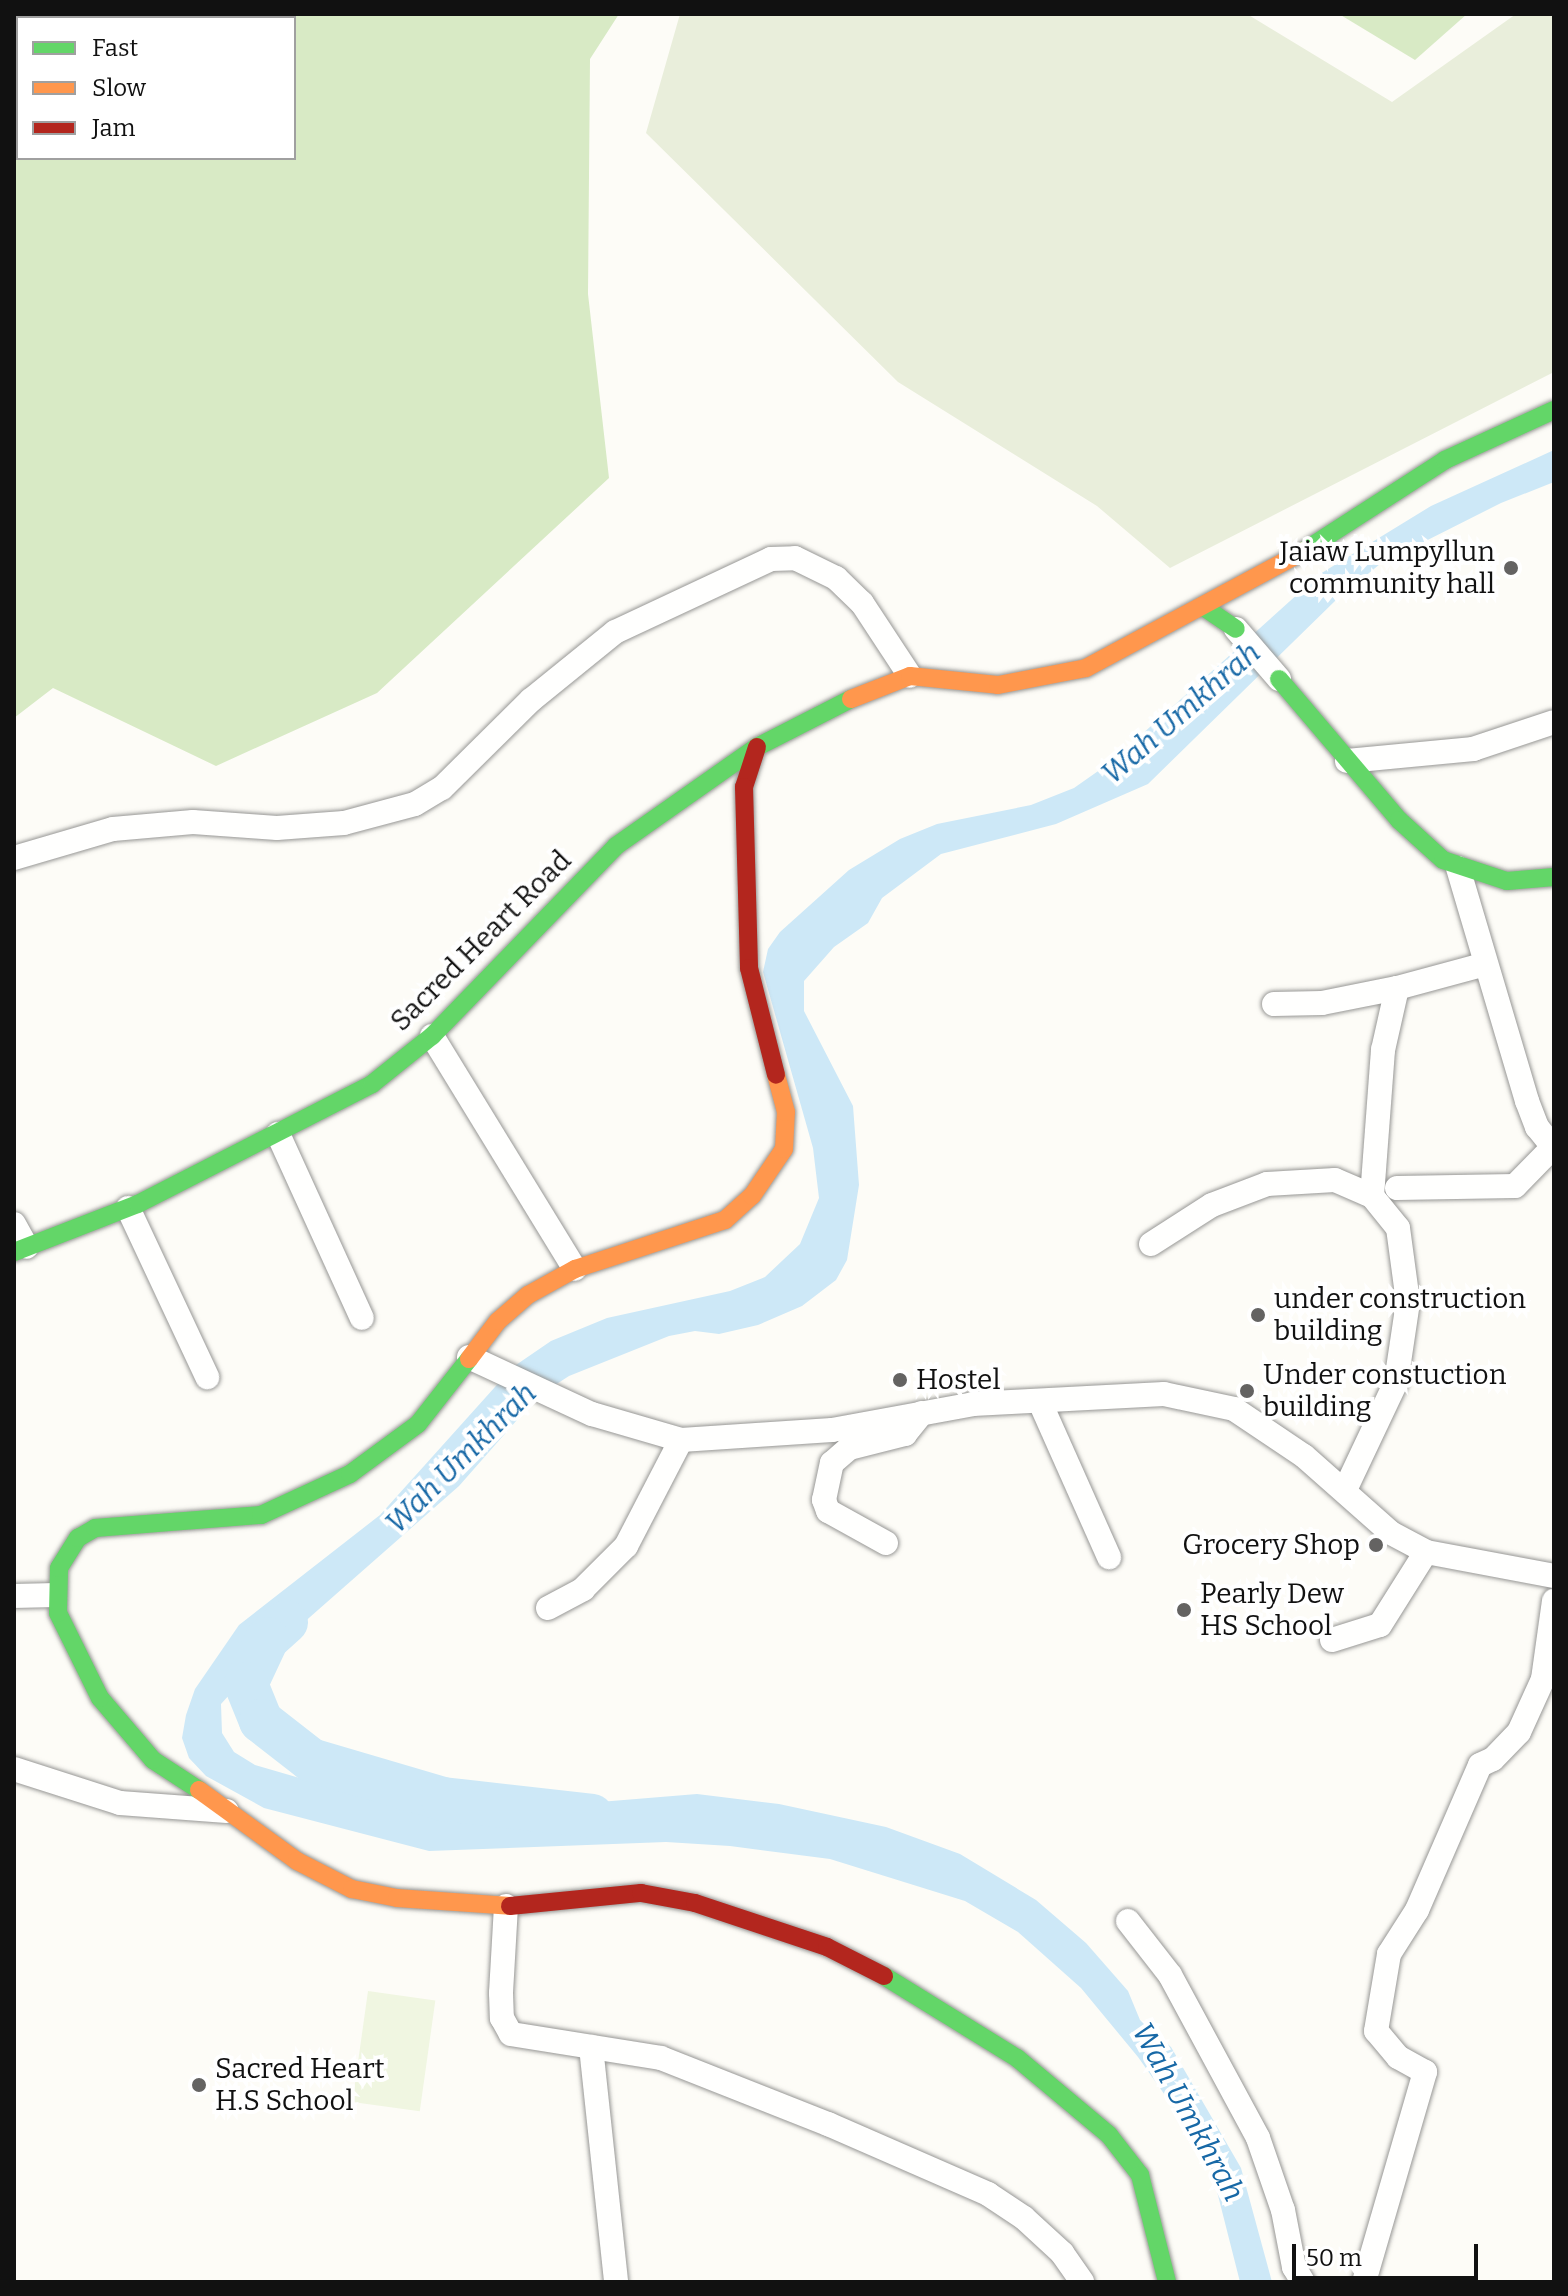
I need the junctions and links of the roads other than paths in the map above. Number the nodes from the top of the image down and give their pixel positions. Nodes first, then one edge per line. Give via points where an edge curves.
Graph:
1 (1554, 410) edge
2 (1205, 608) junction
3 (1236, 629) joint
4 (910, 676) junction
5 (1279, 679) joint
6 (1554, 722) edge
7 (757, 747) junction
8 (1347, 761) junction
9 (14, 858) edge
10 (1458, 868) junction
11 (1554, 877) edge
12 (1486, 964) junction
13 (1397, 988) junction
14 (1274, 1004) dead end
15 (432, 1036) junction
16 (278, 1134) junction
17 (1553, 1147) edge
18 (1397, 1188) dead end
19 (1372, 1196) junction
20 (128, 1208) junction
21 (14, 1224) edge
22 (1151, 1244) dead end
23 (21, 1250) edge
24 (575, 1269) junction
25 (362, 1318) dead end
26 (469, 1357) junction
27 (207, 1377) dead end
28 (1040, 1402) junction
29 (922, 1413) junction
30 (681, 1440) junction
31 (1345, 1490) junction
32 (886, 1543) dead end
33 (1426, 1552) junction
34 (1109, 1557) dead end
35 (1554, 1576) edge
36 (55, 1595) junction
37 (14, 1596) edge
38 (1554, 1601) edge
39 (548, 1608) dead end
40 (1332, 1640) dead end
41 (14, 1769) edge
42 (234, 1812) junction
43 (506, 1906) junction
44 (1128, 1921) dead end
45 (591, 2047) junction
46 (616, 2282) edge
47 (1082, 2282) edge
48 (1167, 2282) edge
49 (1303, 2282) edge
50 (1364, 2282) edge

1 - 2 street via 1445,460
2 - 3 street
2 - 4 street via 1086,668 998,685
3 - 5 street
4 - 7 street, Sacred Heart Road via 840,703
4 - 9 street via 862,603 836,578 795,558 771,559 593,647 531,700 479,755 415,804 344,823 277,828 193,822 113,829
5 - 8 street
6 - 8 street via 1473,749
7 - 15 street, Sacred Heart Road via 616,846
7 - 24 street via 744,787 749,968 781,1086 784,1149 752,1196 725,1220
8 - 10 street via 1421,842
10 - 11 street via 1507,881
10 - 12 street
12 - 13 street
12 - 17 street via 1532,1114
13 - 14 street via 1322,1003
13 - 19 street via 1383,1050
15 - 16 street, Sacred Heart Road via 372,1084
15 - 24 street
16 - 20 street, Sacred Heart Road
16 - 25 street
17 - 18 street via 1515,1186
19 - 22 street via 1335,1180 1267,1184 1212,1205
19 - 31 street via 1398,1228 1408,1302 1396,1382
20 - 23 street, Sacred Heart Road
20 - 27 street
21 - 23 street
24 - 26 street via 498,1321
26 - 30 street via 592,1414
26 - 36 street via 418,1424 350,1474 261,1515 95,1528 67,1553
28 - 29 street via 973,1404
28 - 31 street via 1164,1394 1234,1409
28 - 34 street
29 - 30 street via 832,1430
29 - 32 street via 905,1434 849,1448 832,1463 824,1500 828,1511
30 - 39 street via 617,1557 583,1589
31 - 33 street via 1391,1533
33 - 35 street
33 - 40 street via 1380,1625
36 - 37 street
36 - 42 street via 70,1642 100,1698 125,1729 153,1760
38 - 50 street via 1543,1679 1519,1732 1480,1765 1417,1910 1389,1954 1376,2031 1398,2057 1425,2072
41 - 42 street via 120,1803
42 - 43 street via 297,1861 352,1889 412,1900
43 - 45 street via 501,1993 502,2018 511,2034
43 - 48 street via 641,1893 695,1903 827,1947 909,1988 1017,2058 1109,2135 1140,2175
44 - 49 street via 1170,1975 1258,2138 1283,2210 1294,2267
45 - 46 street
45 - 47 street via 661,2058 988,2194 1062,2253

